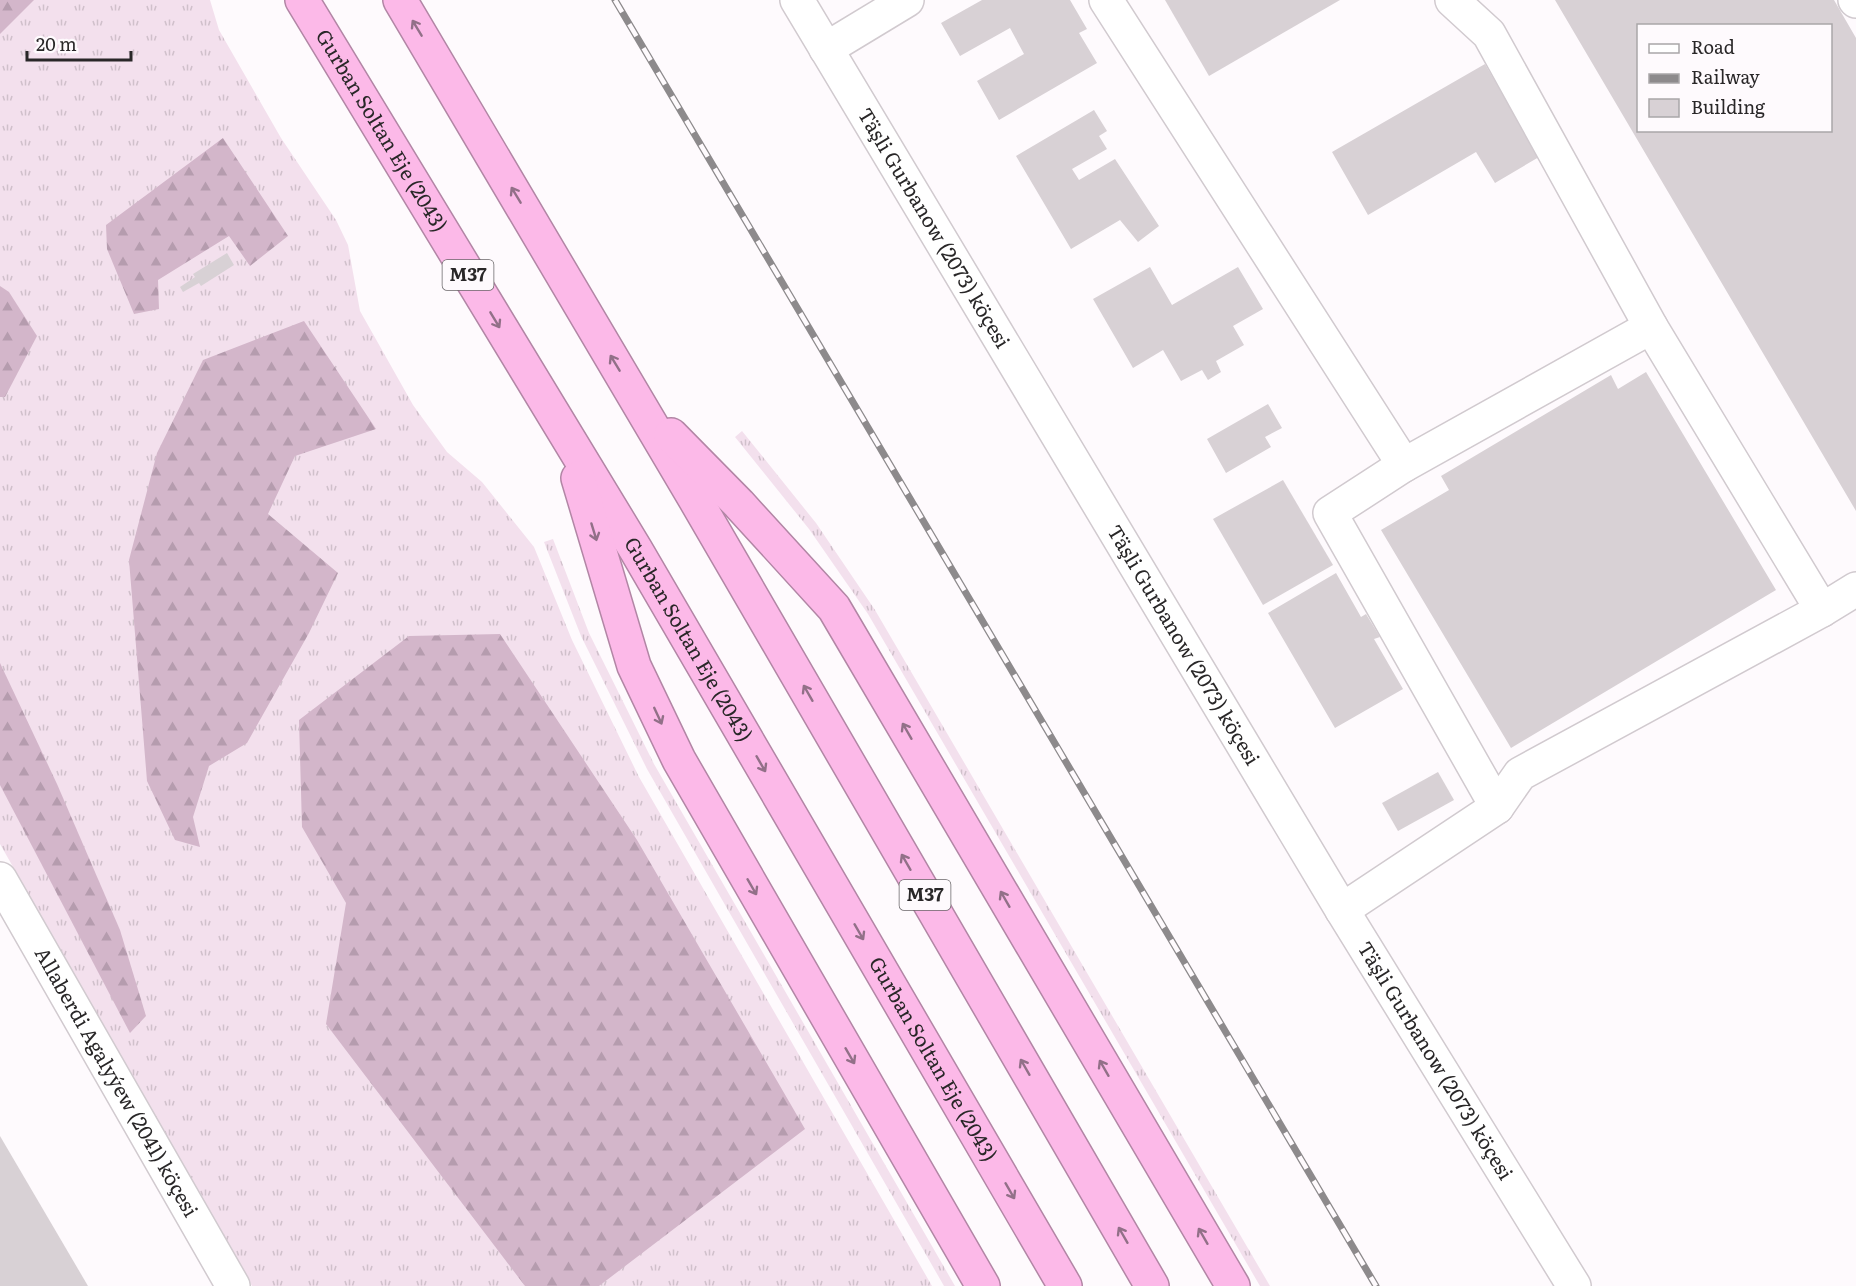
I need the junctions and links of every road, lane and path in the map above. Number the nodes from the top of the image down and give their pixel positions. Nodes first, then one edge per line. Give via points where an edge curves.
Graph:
1 (302, 0) edge
2 (400, 0) edge
3 (797, 0) edge
4 (907, 0) edge
5 (1106, 0) edge
6 (1452, 0) edge
7 (826, 49) junction
8 (1651, 327) junction
9 (637, 400) junction
10 (565, 436) junction
11 (1404, 465) junction
12 (1856, 589) edge
13 (1822, 610) junction
14 (1497, 807) junction
15 (0, 879) edge
16 (1342, 909) junction
17 (233, 1286) edge
18 (983, 1286) edge
19 (1065, 1286) edge
20 (1152, 1286) edge
21 (1233, 1286) edge
22 (1574, 1286) edge

1 -> 10 highway, Gurban Soltan Eje (2043) / M37
9 -> 2 highway, M37
3 - 7 street, Täşli Gurbanow (2073) köçesi
4 - 7 street
5 - 11 street
6 - 8 street via 1489,34
7 - 16 street, Täşli Gurbanow (2073) köçesi
8 - 11 street
8 - 13 street
20 -> 9 highway, M37
21 -> 9 highway via 834,608
10 -> 18 highway via 634,666 678,760
10 -> 19 highway, Gurban Soltan Eje (2043) / M37 via 636,550
11 - 14 street via 1330,513
12 - 13 street
13 - 14 street via 1520,774
14 - 16 street
15 - 17 street, Allaberdi Agalyýew (2041) köçesi
16 - 22 street, Täşli Gurbanow (2073) köçesi

